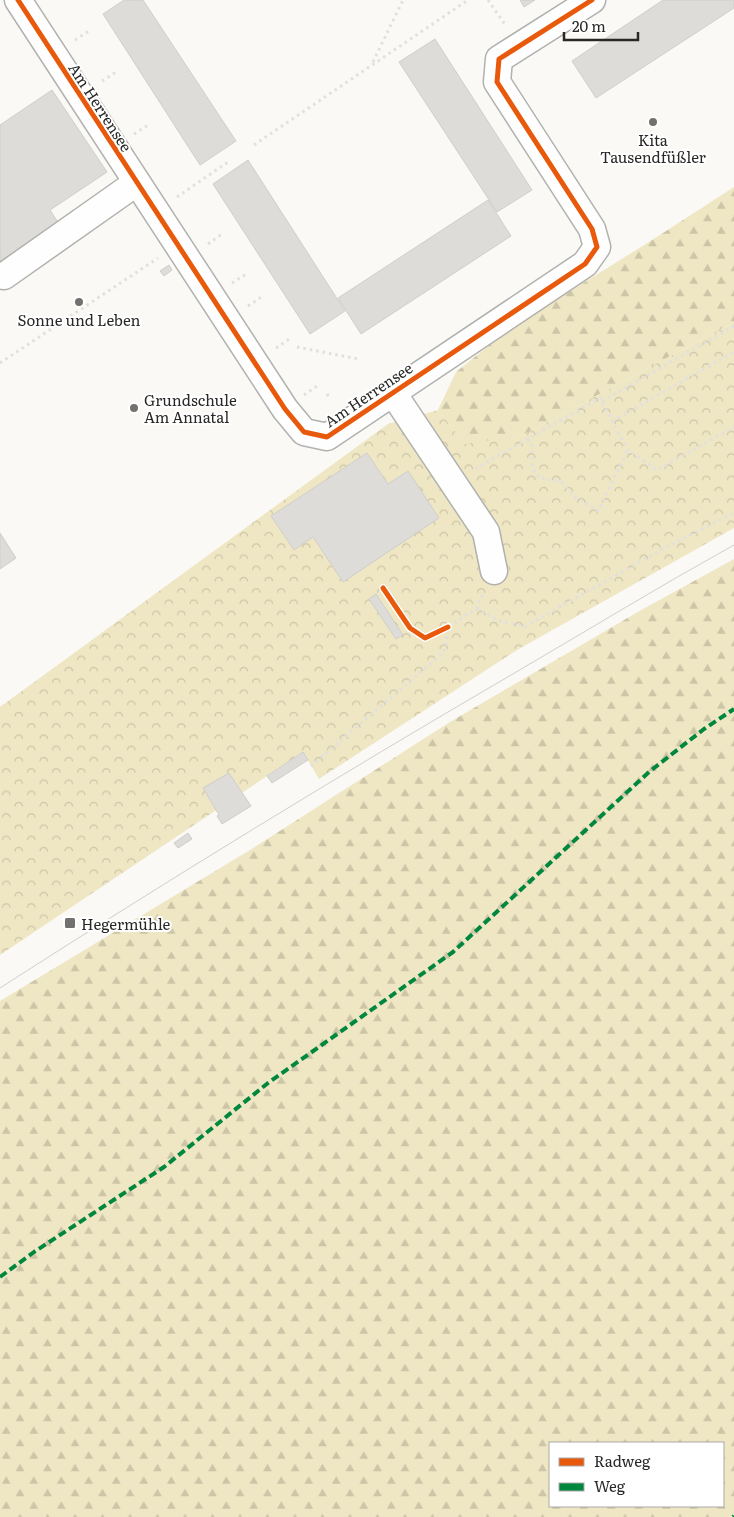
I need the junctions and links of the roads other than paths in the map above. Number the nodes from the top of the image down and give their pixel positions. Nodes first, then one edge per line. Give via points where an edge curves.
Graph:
1 (18, 0) edge
2 (592, 0) edge
3 (136, 183) junction
4 (4, 276) dead end
5 (393, 393) junction
6 (494, 571) road end

1 - 3 street, Am Herrensee
2 - 5 street, Am Herrensee via 498,59 497,82 592,229 597,247 584,264
3 - 4 street
3 - 5 street, Am Herrensee via 285,409 304,432 327,437
5 - 6 street via 486,532

